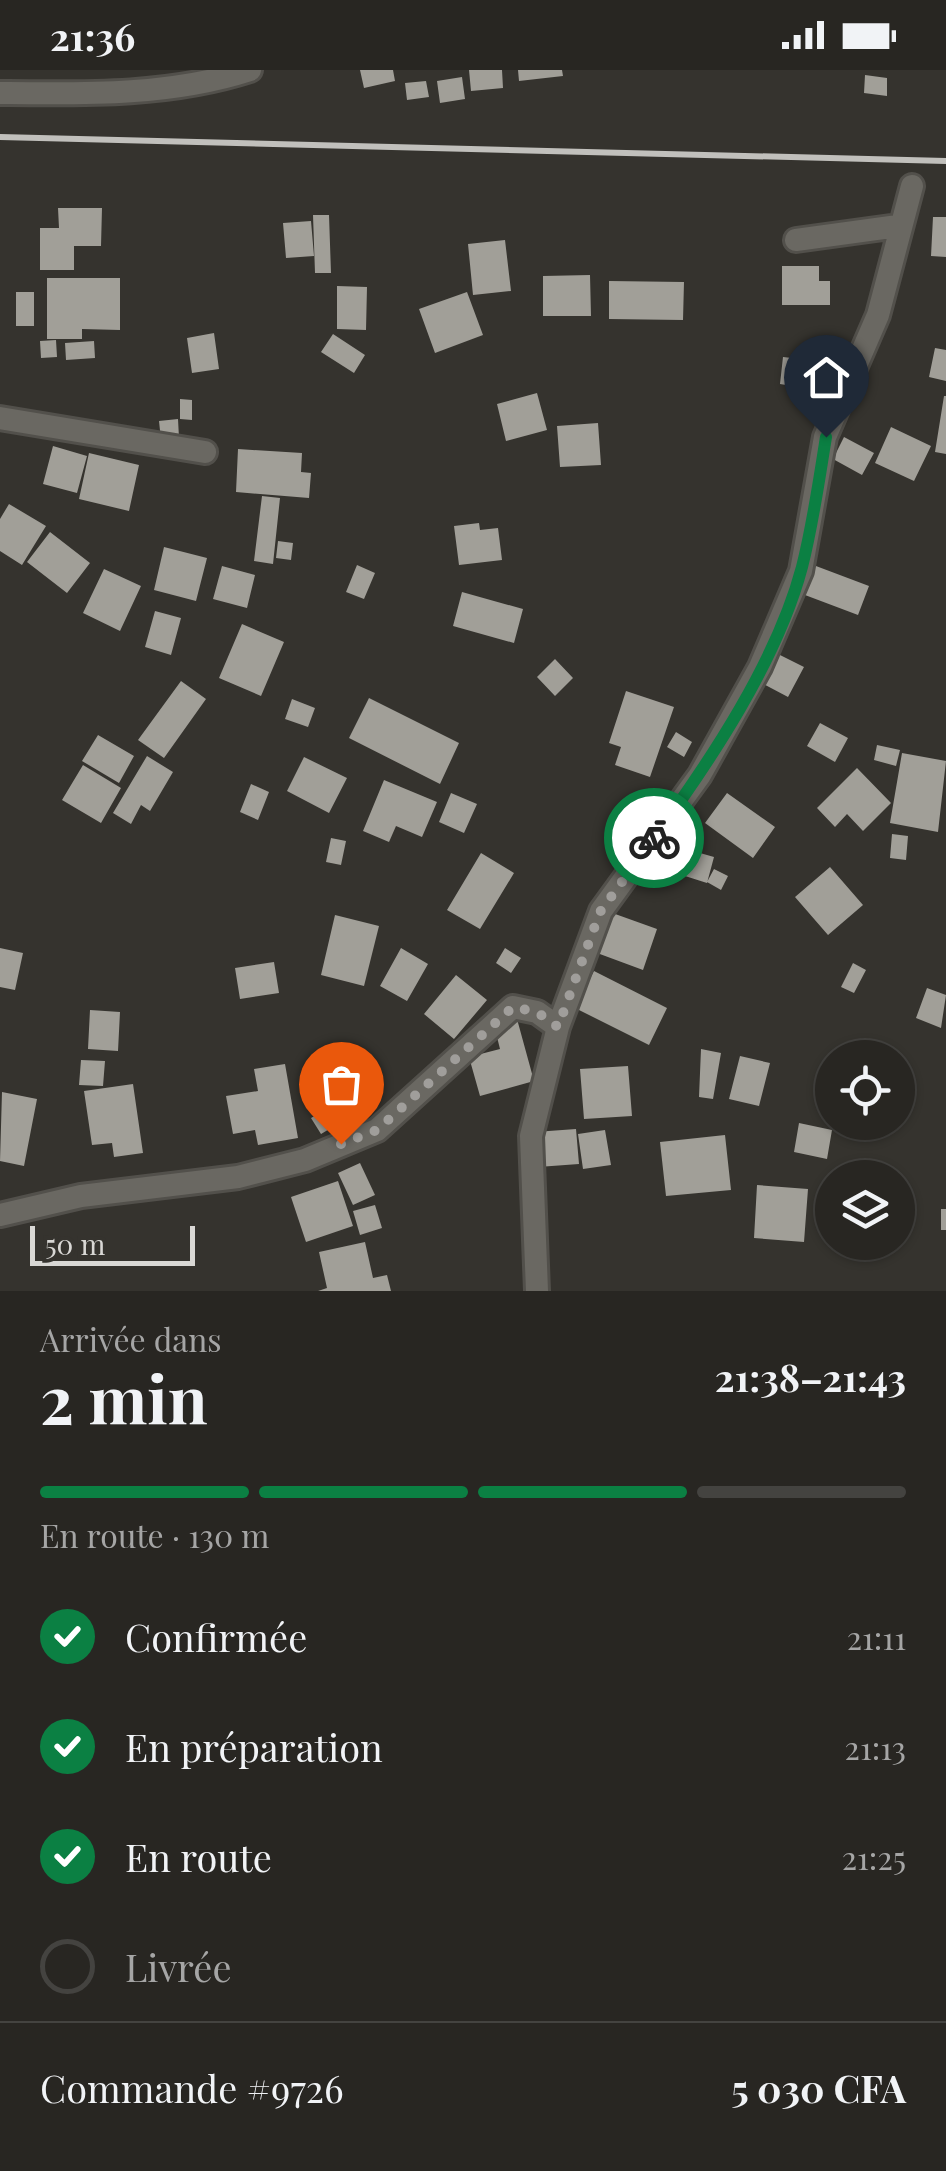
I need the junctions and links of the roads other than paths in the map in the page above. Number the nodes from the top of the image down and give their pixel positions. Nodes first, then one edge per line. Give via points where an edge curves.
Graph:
1 (250, 70) edge
2 (0, 94) edge
3 (912, 186) dead end
4 (898, 226) junction
5 (796, 240) dead end
6 (0, 418) edge
7 (205, 452) dead end
8 (558, 1027) junction
9 (0, 1215) edge
10 (536, 1291) edge

1 - 2 street via 214,82 122,92
3 - 4 street
4 - 5 street
4 - 8 street via 878,315 826,437 801,571 760,668 700,775 600,912
6 - 7 street
8 - 9 street via 537,1012 513,1007 377,1130 305,1160
8 - 10 street via 531,1136

